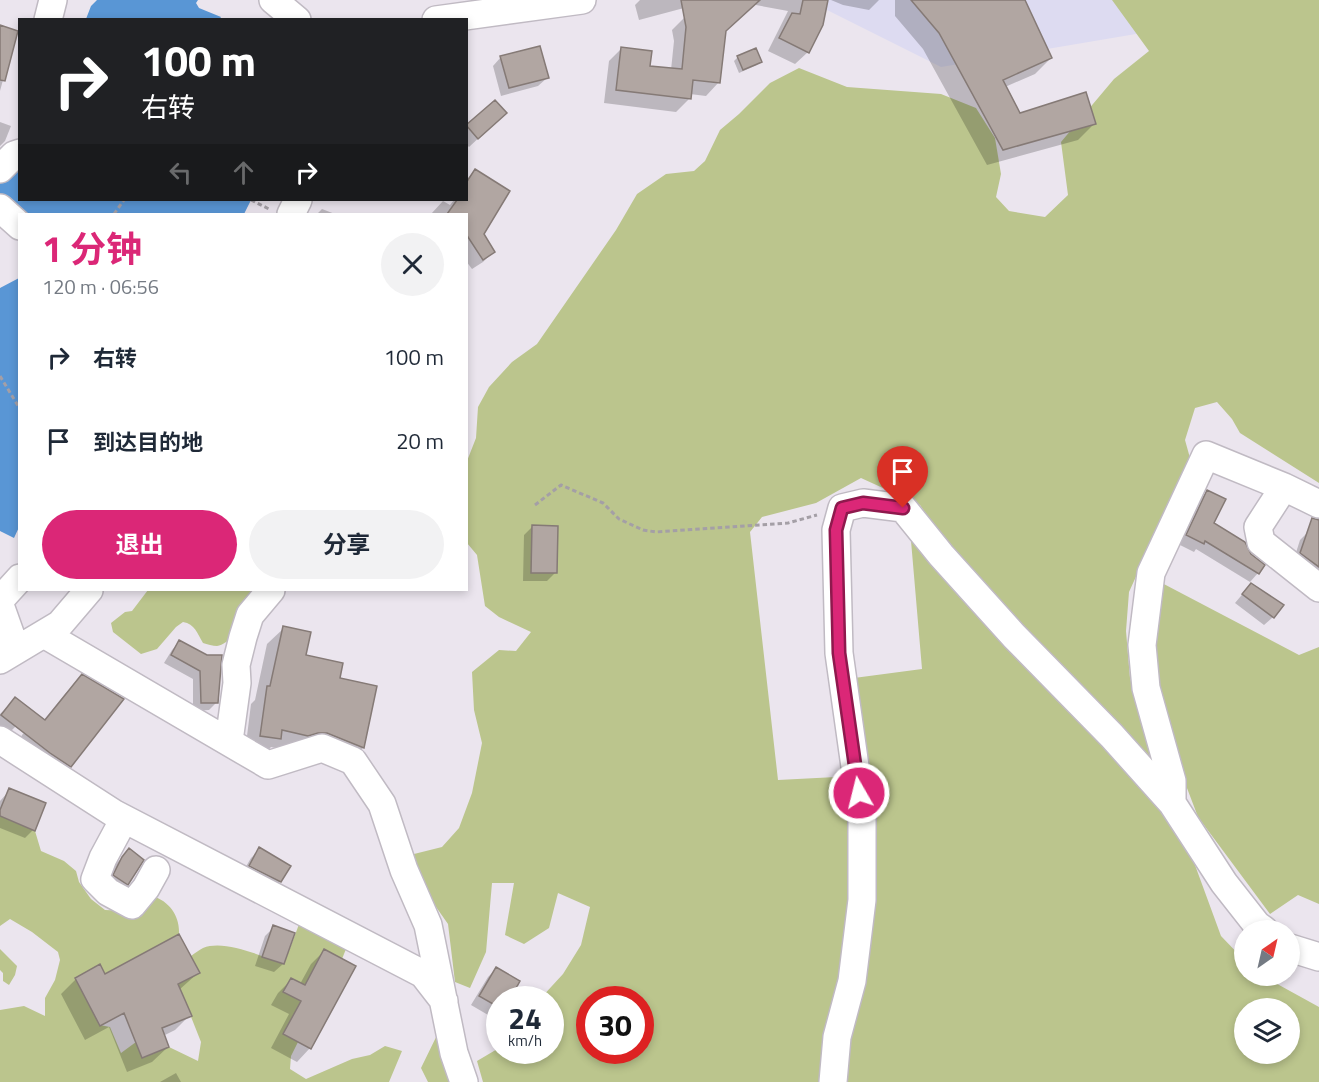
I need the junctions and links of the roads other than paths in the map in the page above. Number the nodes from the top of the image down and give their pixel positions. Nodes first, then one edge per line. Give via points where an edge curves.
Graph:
1 (53, 0) edge
2 (273, 0) edge
3 (582, 0) edge
4 (48, 18) edge
5 (295, 18) edge
6 (450, 18) edge
7 (18, 154) edge
8 (0, 169) edge
9 (296, 201) edge
10 (0, 208) edge
11 (280, 212) edge
12 (18, 224) edge
13 (1284, 487) junction
14 (1319, 504) edge
15 (18, 580) edge
16 (1319, 588) edge
17 (88, 591) edge
18 (270, 591) edge
19 (0, 600) edge
20 (0, 605) edge
21 (44, 633) junction
22 (8, 655) edge
23 (0, 740) edge
24 (229, 741) junction
25 (1172, 803) junction
26 (124, 819) junction
27 (156, 870) dead end
28 (1253, 920) edge
29 (1300, 951) edge
30 (1319, 957) edge
31 (444, 1001) junction
32 (464, 1082) edge
33 (833, 1082) edge

1 - 4 street
2 - 5 street
3 - 6 street
7 - 8 street
9 - 11 street
10 - 12 street
13 - 14 street
13 - 16 street via 1258,527 1261,542
13 - 25 street via 1206,455 1151,573 1142,645 1146,688 1172,781
15 - 19 street
17 - 21 street via 60,624
18 - 24 street via 250,615 243,637 236,665
20 - 22 street
21 - 22 street
21 - 24 street
23 - 26 street
24 - 31 street via 268,765 322,748 353,761 381,804 428,925
25 - 28 street
25 - 33 street via 1006,628 903,508 863,503 842,508 836,530 839,653 862,816 862,900 852,981 837,1037
26 - 27 street via 95,879 132,906
26 - 31 street via 423,975
29 - 30 street
31 - 32 street via 453,1053

